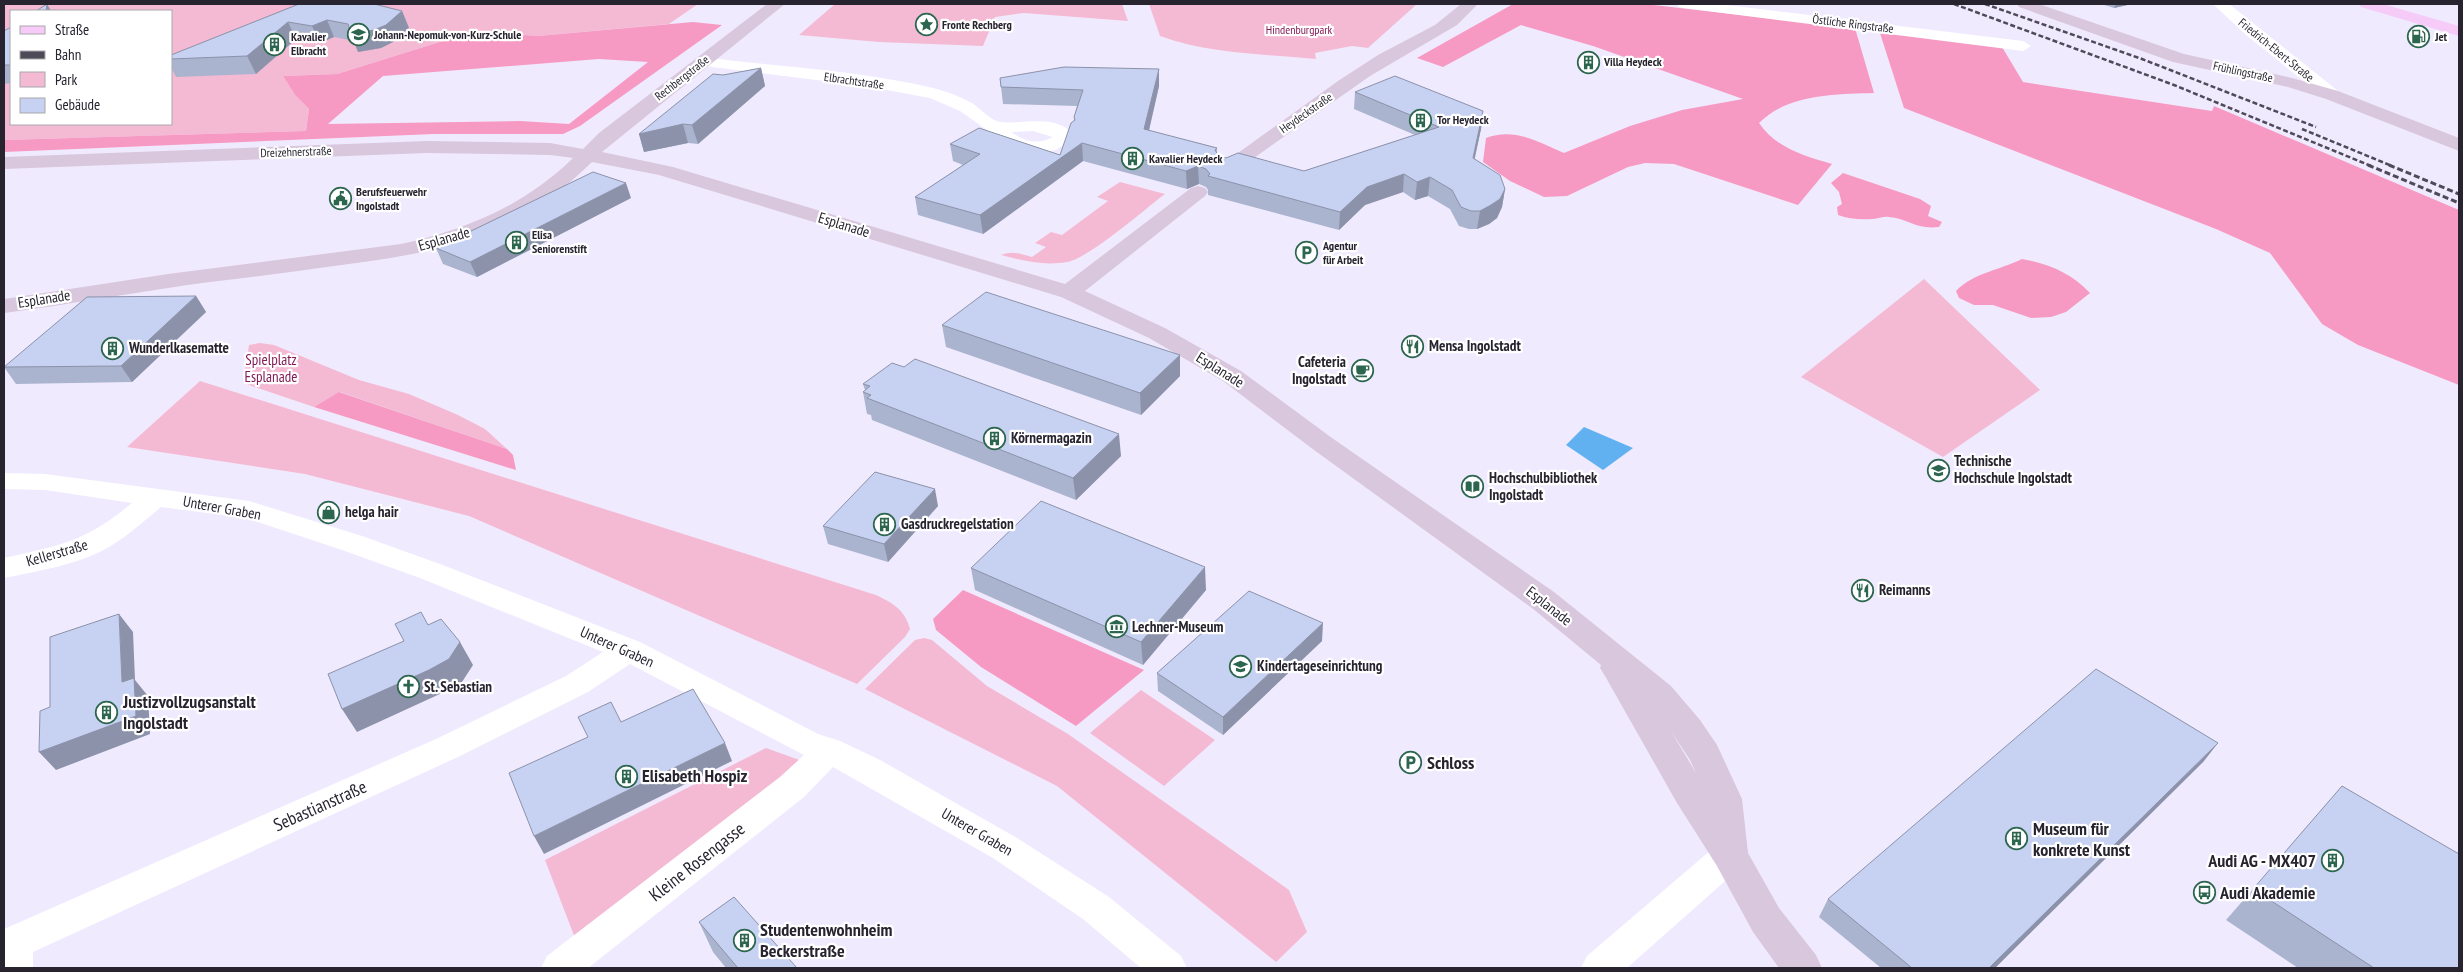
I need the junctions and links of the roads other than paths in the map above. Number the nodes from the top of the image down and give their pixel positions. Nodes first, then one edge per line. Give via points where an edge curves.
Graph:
1 (777, 4) edge
2 (1470, 4) edge
3 (1684, 4) edge
4 (2025, 4) edge
5 (2220, 4) edge
6 (2367, 4) edge
7 (1428, 17) dead end
8 (2459, 31) edge
9 (2023, 46) dead end
10 (1385, 58) junction
11 (702, 62) junction
12 (2332, 95) junction
13 (997, 128) dead end
14 (2459, 145) edge
15 (589, 155) junction
16 (4, 164) edge
17 (1228, 168) edge
18 (1198, 192) dead end
19 (1069, 292) junction
20 (4, 306) edge
21 (4, 481) edge
22 (156, 497) junction
23 (4, 568) edge
24 (629, 650) junction
25 (829, 750) junction
26 (1730, 855) junction
27 (10, 952) edge
28 (560, 968) edge
29 (1168, 968) edge
30 (1600, 968) edge
31 (1802, 968) edge

1 - 11 street, Rechbergstraße
2 - 10 street, Heydeckstraße via 1448,23
3 - 9 street, Östliche Ringstraße
4 - 12 street, Frühlingstraße via 2179,58
5 - 12 street, Friedrich-Ebert-Straße
6 - 8 main road
7 - 10 street, Heydeckstraße
10 - 17 street, Heydeckstraße
11 - 13 street, Elbrachtstraße via 853,79 922,91 963,105
11 - 15 street, Rechbergstraße via 606,137
12 - 14 street, Frühlingstraße
15 - 16 street, Dreizehnerstraße via 550,149 427,147
15 - 19 street, Esplanade via 630,162 719,186
15 - 20 street, Esplanade via 545,192 514,212 474,231 437,243 360,258 168,280
18 - 19 street
19 - 26 street, Esplanade via 1156,333 1232,376 1543,600 1604,650 1689,794
21 - 22 street, Unterer Graben via 45,482
22 - 23 street, Kellerstraße via 96,542
22 - 24 street, Unterer Graben via 249,510 342,540 430,571
24 - 25 street, Unterer Graben via 807,743
24 - 27 street, Sebastianstraße via 577,684 447,748
25 - 28 street, Kleine Rosengasse via 792,788
25 - 29 street, Unterer Graben via 1005,848 1096,908
26 - 30 street
26 - 31 street, Esplanade via 1766,920

